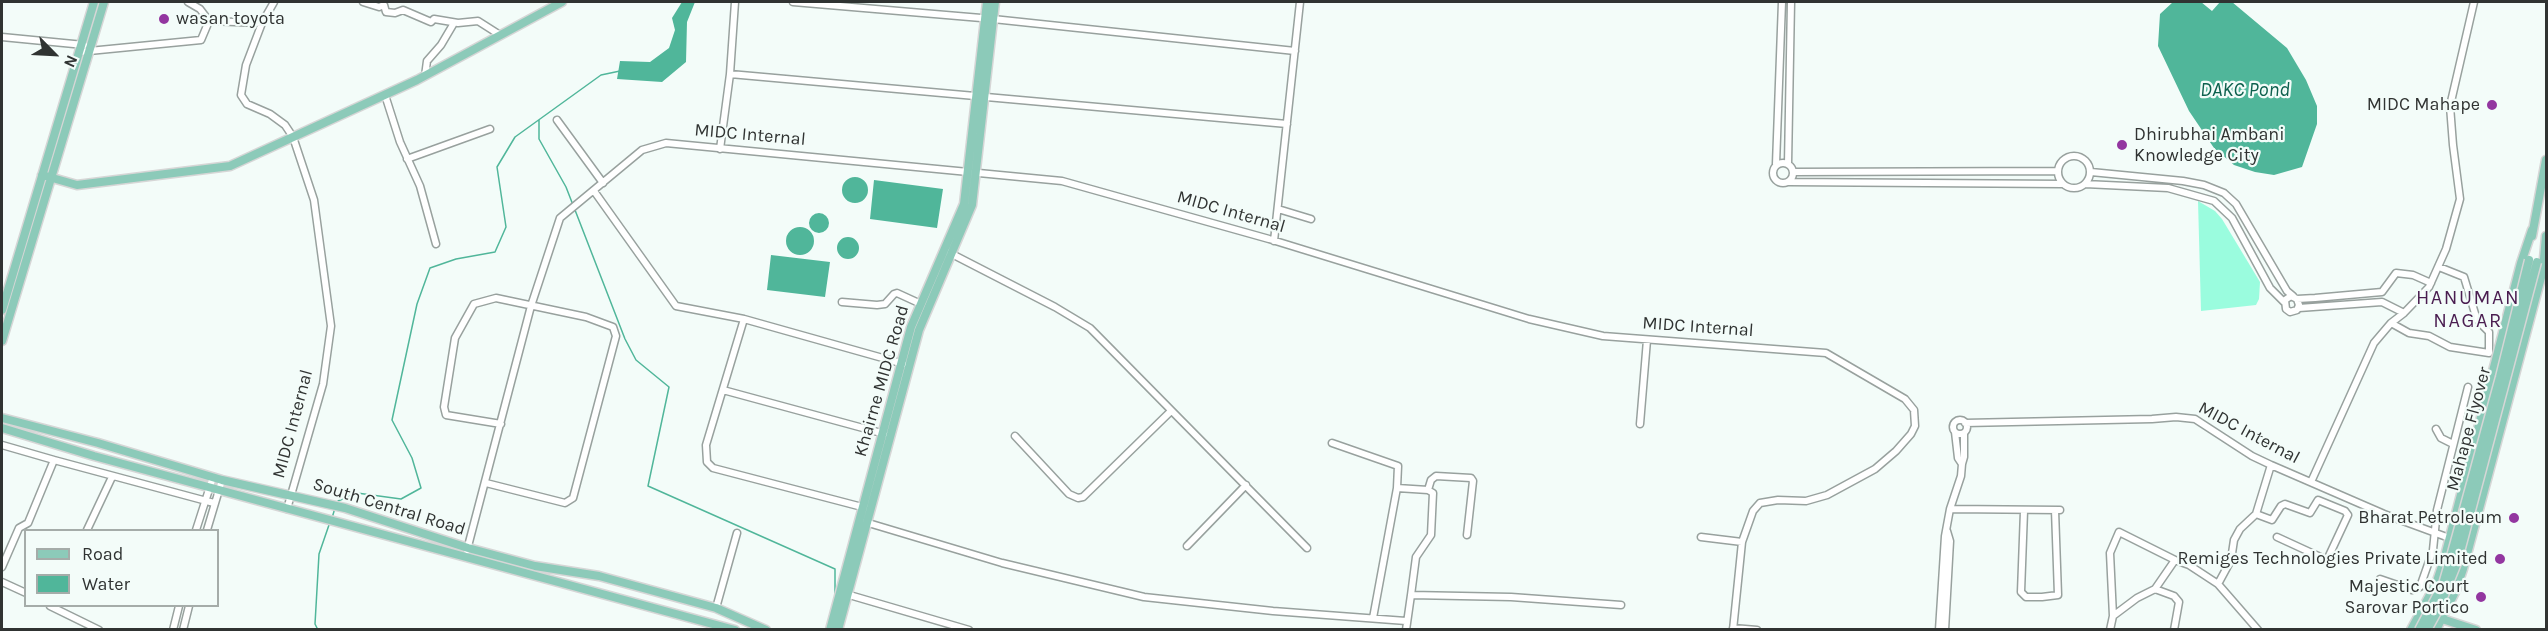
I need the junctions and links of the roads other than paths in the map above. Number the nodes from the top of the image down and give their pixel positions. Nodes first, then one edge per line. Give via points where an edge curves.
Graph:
1 (94, 2) edge
2 (104, 2) edge
3 (188, 2) edge
4 (274, 2) edge
5 (363, 2) edge
6 (562, 2) edge
7 (735, 2) edge
8 (793, 2) edge
9 (987, 2) edge
10 (995, 2) edge
11 (1300, 2) edge
12 (1782, 2) edge
13 (1791, 2) edge
14 (2474, 2) edge
15 (989, 19) junction
16 (209, 21) junction
17 (261, 23) junction
18 (454, 23) junction
19 (500, 35) junction
20 (2, 37) edge
21 (85, 49) junction
22 (1295, 51) junction
23 (730, 74) junction
24 (425, 76) junction
25 (385, 95) junction
26 (980, 96) junction
27 (557, 120) dead end
28 (1287, 124) junction
29 (490, 129) dead end
30 (293, 137) junction
31 (720, 148) junction
32 (407, 159) junction
33 (2547, 160) edge
34 (1776, 164) junction
35 (1788, 164) junction
36 (2058, 171) junction
37 (1793, 172) junction
38 (2091, 172) junction
39 (972, 173) junction
40 (46, 176) junction
41 (1789, 182) junction
42 (603, 183) junction
43 (2063, 184) junction
44 (2085, 184) junction
45 (594, 190) junction
46 (1278, 209) junction
47 (1311, 219) dead end
48 (2532, 230) junction
49 (2547, 235) edge
50 (1274, 241) junction
51 (436, 244) dead end
52 (948, 252) junction
53 (2533, 261) junction
54 (2439, 267) junction
55 (2431, 283) junction
56 (2382, 292) junction
57 (2295, 297) junction
58 (842, 302) dead end
59 (2284, 302) junction
60 (2382, 302) junction
61 (921, 304) junction
62 (531, 306) junction
63 (2299, 308) junction
64 (2, 310) edge
65 (2404, 313) junction
66 (744, 319) junction
67 (2391, 323) junction
68 (1647, 340) junction
69 (2, 341) edge
70 (906, 365) junction
71 (2468, 387) dead end
72 (723, 390) junction
73 (1171, 411) junction
74 (2, 418) edge
75 (1965, 423) junction
76 (501, 424) junction
77 (1640, 424) dead end
78 (2, 428) edge
79 (2436, 429) dead end
80 (1955, 432) junction
81 (1964, 433) junction
82 (887, 434) junction
83 (1015, 436) dead end
84 (1332, 443) dead end
85 (2453, 444) junction
86 (2, 445) edge
87 (54, 460) junction
88 (1962, 465) junction
89 (2271, 465) junction
90 (112, 477) junction
91 (218, 478) junction
92 (2311, 482) junction
93 (486, 483) junction
94 (1246, 485) junction
95 (215, 488) junction
96 (1397, 488) junction
97 (1428, 490) junction
98 (290, 496) junction
99 (206, 501) junction
100 (214, 503) junction
101 (867, 508) junction
102 (286, 509) junction
103 (1950, 509) junction
104 (2024, 511) junction
105 (2256, 514) junction
106 (863, 522) junction
107 (88, 529) edge
108 (197, 529) edge
109 (208, 529) edge
110 (1947, 530) junction
111 (737, 533) dead end
112 (2435, 533) junction
113 (1467, 534) dead end
114 (1701, 537) dead end
115 (2277, 537) dead end
116 (2449, 538) junction
117 (1742, 542) junction
118 (2469, 544) junction
119 (1187, 546) dead end
120 (1307, 548) dead end
121 (467, 552) junction
122 (2175, 561) junction
123 (2, 567) edge
124 (2380, 579) dead end
125 (2, 582) edge
126 (2218, 584) junction
127 (2155, 589) junction
128 (24, 593) edge
129 (843, 594) junction
130 (1411, 595) junction
131 (1621, 605) dead end
132 (52, 607) edge
133 (179, 607) edge
134 (189, 607) edge
135 (716, 608) junction
136 (2422, 611) junction
137 (2113, 615) junction
138 (1374, 618) junction
139 (1406, 621) junction
140 (2439, 624) edge
141 (1733, 629) edge
142 (99, 630) edge
143 (174, 630) edge
144 (183, 630) edge
145 (735, 630) edge
146 (766, 630) edge
147 (830, 630) edge
148 (838, 630) edge
149 (969, 630) edge
150 (1406, 630) edge
151 (1757, 630) edge
152 (1939, 630) edge
153 (1945, 630) edge
154 (2110, 630) edge
155 (2174, 630) edge
156 (2258, 630) edge
157 (2411, 630) edge
158 (2419, 630) edge
159 (2427, 630) edge
160 (2450, 630) edge
161 (2476, 630) edge

1 - 21 main road
2 - 21 main road
3 - 16 street
4 - 17 street
5 - 18 street via 384,5 386,12 395,14 403,10 431,22 434,19
6 - 19 main road
7 - 23 street
8 - 15 street
9 - 15 main road, Khairne MIDC Road
10 - 15 main road, Khairne MIDC Road
11 - 22 street
12 - 34 street
13 - 35 street
14 - 54 street via 2450,106 2460,198
15 - 22 street
15 - 26 main road, Khairne MIDC Road
16 - 17 street
16 - 21 street via 201,40
17 - 30 street via 246,65 241,95 247,104 285,125
18 - 19 street via 478,21
18 - 24 street via 427,61
19 - 24 main road
20 - 21 street
21 - 40 main road
22 - 28 street
23 - 26 street
23 - 31 street
24 - 25 main road
25 - 30 main road
25 - 32 street
26 - 28 street
26 - 39 main road, Khairne MIDC Road
27 - 42 street
28 - 46 street
29 - 32 street
30 - 40 main road via 230,165 77,185
30 - 98 street, MIDC Internal via 314,200 331,326 323,384
31 - 39 street, MIDC Internal
31 - 42 street, MIDC Internal via 666,144 642,150
32 - 51 street via 420,186
33 - 48 main road
34 - 35 street
34 - 41 street via 1775,180
35 - 37 street
36 - 37 street
36 - 38 street via 2063,160 2075,155 2088,162
36 - 43 street
37 - 41 street
38 - 44 street
38 - 57 street via 2182,181 2224,193 2236,204 2287,291
39 - 50 street, MIDC Internal via 1062,181
39 - 52 main road, Khairne MIDC Road via 972,205
40 - 64 main road
40 - 69 main road
41 - 43 street
42 - 45 street, MIDC Internal
43 - 44 street via 2076,188
44 - 59 street via 2168,188 2214,201 2232,218 2270,288
45 - 62 street, MIDC Internal via 560,218
45 - 66 street via 676,306
46 - 47 street
46 - 50 street
48 - 53 main road, Mahape Flyover
48 - 116 main road
49 - 53 main road, Mahape Flyover
49 - 118 main road via 2542,270
50 - 68 street, MIDC Internal via 1529,319 1603,336
52 - 61 main road, Khairne MIDC Road
52 - 70 main road, Khairne MIDC Road
52 - 73 street via 1084,324
53 - 158 main road, Mahape Flyover, bridge via 2450,560
53 - 159 main road, Mahape Flyover, bridge via 2457,563
54 - 55 street
54 - 67 street via 2464,277 2477,321 2489,332 2489,353 2450,347
55 - 56 street via 2396,273
55 - 65 street
56 - 57 street
56 - 60 street
57 - 59 street
57 - 63 street
58 - 61 street via 885,304 897,293
59 - 63 street via 2290,312
60 - 63 street
60 - 65 street
61 - 70 main road, Khairne MIDC Road via 911,327
62 - 76 street, MIDC Internal
62 - 76 street via 496,298 474,304 455,338 446,415
62 - 93 street via 586,317 614,327 616,336 573,498 565,502
65 - 67 street
66 - 70 street
66 - 72 street
67 - 92 street via 2374,343
68 - 77 street
68 - 117 street, MIDC Internal via 1826,353 1905,399 1914,410 1911,434 1875,469 1827,495 1806,501 1760,502
70 - 82 main road, Khairne MIDC Road
71 - 85 street
72 - 82 street
72 - 101 street via 706,445 707,462 713,468
73 - 83 street via 1078,498 1069,494
73 - 94 street
74 - 91 main road, South Central Road
75 - 80 street via 1955,422
75 - 81 street
75 - 89 street, MIDC Internal via 2183,417 2195,419
76 - 93 street, MIDC Internal
78 - 95 main road, South Central Road
79 - 85 street via 2441,438
80 - 81 street
80 - 88 street
81 - 88 street
82 - 101 main road, Khairne MIDC Road
84 - 96 street via 1398,466
85 - 112 street
86 - 87 street
87 - 90 street
87 - 123 street via 28,523 19,528
88 - 103 street
89 - 92 street, MIDC Internal
89 - 105 street
90 - 99 street
90 - 107 street
91 - 95 street
91 - 98 main road, South Central Road
92 - 112 street, MIDC Internal
93 - 121 street, MIDC Internal
94 - 119 street
94 - 120 street
95 - 99 street
95 - 100 street
95 - 102 main road, South Central Road
96 - 97 street
96 - 138 street
97 - 113 street via 1436,476 1471,478
97 - 130 street via 1434,497 1431,535 1416,557
98 - 102 street, MIDC Internal
98 - 121 main road, South Central Road via 336,506
99 - 100 street
99 - 108 street
100 - 109 street
101 - 106 main road, Khairne MIDC Road
102 - 121 main road, South Central Road
103 - 104 street
103 - 110 street
104 - 104 street via 2021,592 2026,597 2058,596 2058,510
105 - 115 street via 2272,520 2285,504 2310,513 2318,500 2348,515 2327,560
105 - 126 street via 2234,540 2231,560
106 - 129 main road, Khairne MIDC Road
106 - 138 street via 1144,597
110 - 152 street
110 - 153 street via 1950,541
111 - 135 street
112 - 116 street, MIDC Internal
112 - 124 street via 2433,550 2417,589
114 - 117 street
116 - 118 street, MIDC Internal
116 - 136 main road via 2436,584
117 - 141 street, MIDC Internal
118 - 140 main road via 2456,590
121 - 135 main road, South Central Road via 599,576
121 - 145 main road, South Central Road
122 - 126 street via 2189,565
122 - 127 street
122 - 137 street via 2118,532 2110,553
125 - 128 street
126 - 156 street
127 - 137 street
127 - 155 street via 2179,602
129 - 147 main road, Khairne MIDC Road
129 - 148 main road, Khairne MIDC Road
129 - 149 street
130 - 131 street
130 - 139 street
132 - 142 street
133 - 143 street
134 - 144 street
135 - 146 main road, South Central Road
136 - 140 main road
136 - 157 main road
137 - 154 street
138 - 139 street
139 - 150 street
140 - 160 main road
140 - 161 main road
141 - 151 street

